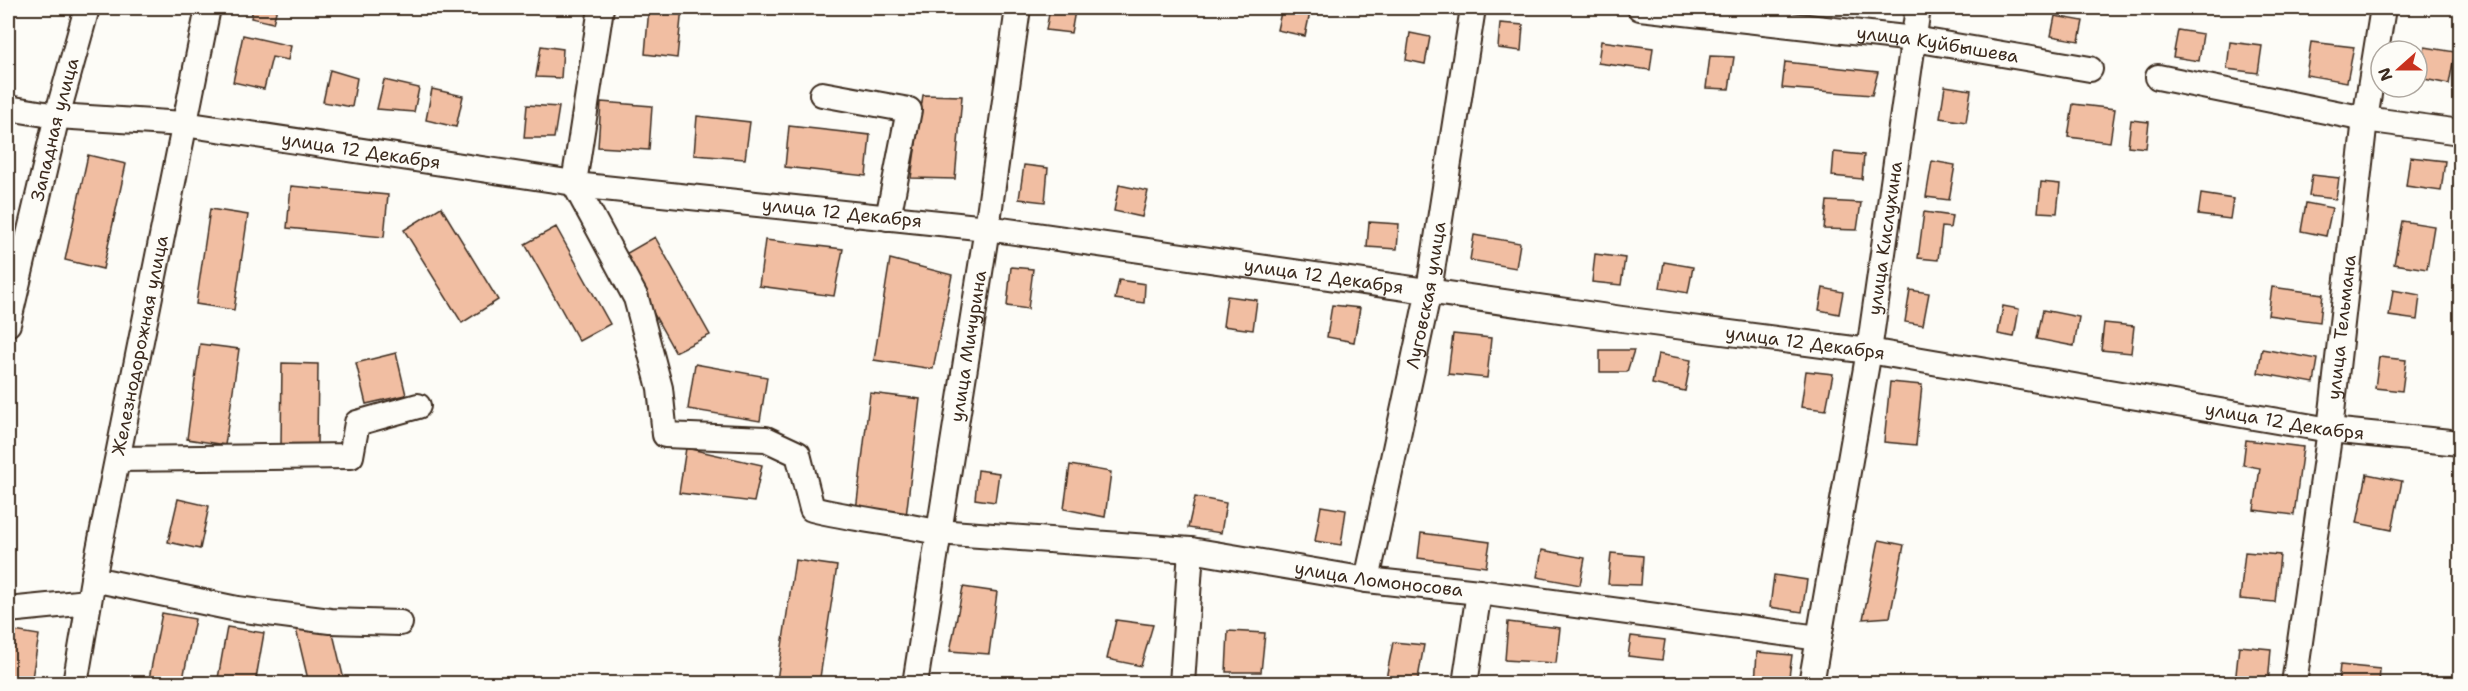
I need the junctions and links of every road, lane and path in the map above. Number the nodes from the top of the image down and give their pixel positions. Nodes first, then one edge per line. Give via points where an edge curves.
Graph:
1 (87, 8) edge
2 (208, 8) edge
3 (601, 8) edge
4 (1018, 8) edge
5 (1473, 8) edge
6 (1640, 8) edge
7 (1918, 8) edge
8 (2383, 8) edge
9 (1914, 39) junction
10 (2090, 69) dead end
11 (2158, 77) dead end
12 (822, 94) dead end
13 (8, 108) edge
14 (57, 116) junction
15 (2365, 119) junction
16 (184, 124) junction
17 (2460, 132) edge
18 (574, 184) junction
19 (888, 218) junction
20 (987, 228) junction
21 (1429, 290) junction
22 (8, 324) edge
23 (1869, 351) junction
24 (418, 406) dead end
25 (2330, 430) junction
26 (2460, 442) edge
27 (118, 459) junction
28 (938, 531) junction
29 (1191, 550) junction
30 (93, 579) junction
31 (1367, 580) junction
32 (1479, 592) junction
33 (88, 602) junction
34 (8, 610) edge
35 (400, 623) dead end
36 (1818, 638) junction
37 (75, 684) edge
38 (915, 684) edge
39 (1182, 684) edge
40 (1466, 684) edge
41 (1811, 684) edge
42 (2295, 684) edge

1 - 14 street, Западная улица
2 - 16 street, Железнодорожная улица
3 - 18 street
4 - 20 street, улица Мичурина
5 - 21 street, Луговская улица
6 - 9 street, улица Куйбышева
7 - 9 street, улица Кислухина
8 - 15 street, улица Тельмана
9 - 10 street, улица Куйбышева
9 - 23 street, улица Кислухина
11 - 15 street
12 - 19 street via 909,110
13 - 14 street, улица 12 Декабря
14 - 16 street, улица 12 Декабря
14 - 22 street, Западная улица
15 - 17 street
15 - 25 street, улица Тельмана
16 - 18 street, улица 12 Декабря
16 - 27 street, Железнодорожная улица
18 - 19 street, улица 12 Декабря
18 - 28 street, улица Ломоносова via 636,298 660,388 665,435 766,439 798,454 812,509
19 - 20 street, улица 12 Декабря
20 - 21 street, улица 12 Декабря
20 - 28 street, улица Мичурина
21 - 23 street, улица 12 Декабря
21 - 31 street, Луговская улица
23 - 25 street, улица 12 Декабря
23 - 36 street, улица Кислухина
24 - 27 street via 357,423 351,456
25 - 26 street, улица 12 Декабря
25 - 42 street, улица Тельмана
27 - 30 street, Железнодорожная улица
28 - 29 street, улица Ломоносова
28 - 38 street, улица Мичурина
29 - 31 street, улица Ломоносова
29 - 39 street
30 - 33 street, Железнодорожная улица
30 - 35 street via 237,609 330,621
31 - 32 street, улица Ломоносова
32 - 36 street, улица Ломоносова
32 - 40 street
33 - 34 street
33 - 37 street, Железнодорожная улица
36 - 41 street, улица Кислухина

